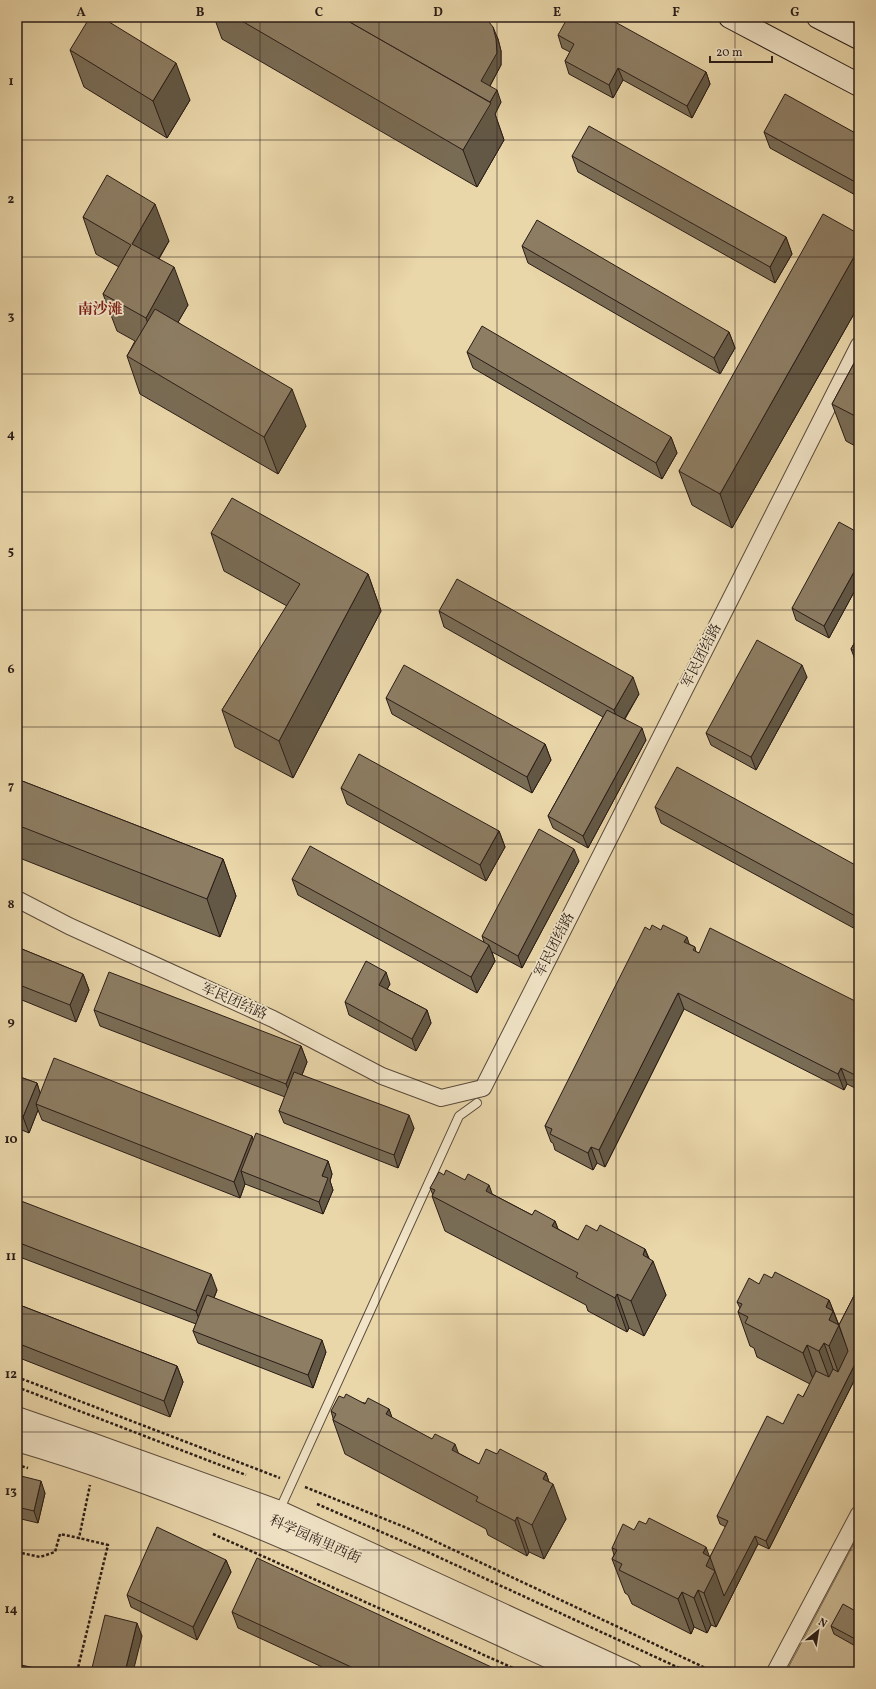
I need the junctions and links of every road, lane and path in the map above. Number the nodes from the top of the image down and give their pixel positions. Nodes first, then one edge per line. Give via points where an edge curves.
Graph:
1 (730, 17) edge
2 (818, 17) edge
3 (859, 38) edge
4 (859, 86) edge
5 (859, 345) edge
6 (17, 899) edge
7 (477, 1103) dead end
8 (17, 1377) edge
9 (17, 1415) edge
10 (17, 1429) edge
11 (17, 1443) edge
12 (291, 1482) junction
13 (98, 1487) dead end
14 (859, 1514) edge
15 (274, 1521) junction
16 (208, 1532) dead end
17 (79, 1538) junction
18 (17, 1552) edge
19 (77, 1672) edge
20 (522, 1672) edge
21 (575, 1672) edge
22 (605, 1672) edge
23 (634, 1672) edge
24 (714, 1672) edge
25 (775, 1672) edge

1 - 4 street
2 - 3 street
5 - 6 street, 军民团结路 via 483,1088 441,1098 382,1076 273,1019 69,926
7 - 12 lane via 459,1116
8 - 12 path
9 - 15 street via 89,1440
10 - 15 street, 科学园南里西街
11 - 15 street via 78,1461 221,1514
12 - 15 lane
12 - 24 path via 407,1528
13 - 17 path via 90,1484
14 - 25 street
15 - 21 street
15 - 22 street, 科学园南里西街
15 - 23 street
16 - 20 path
17 - 18 path via 60,1534 55,1552 40,1557
17 - 19 path via 108,1545

